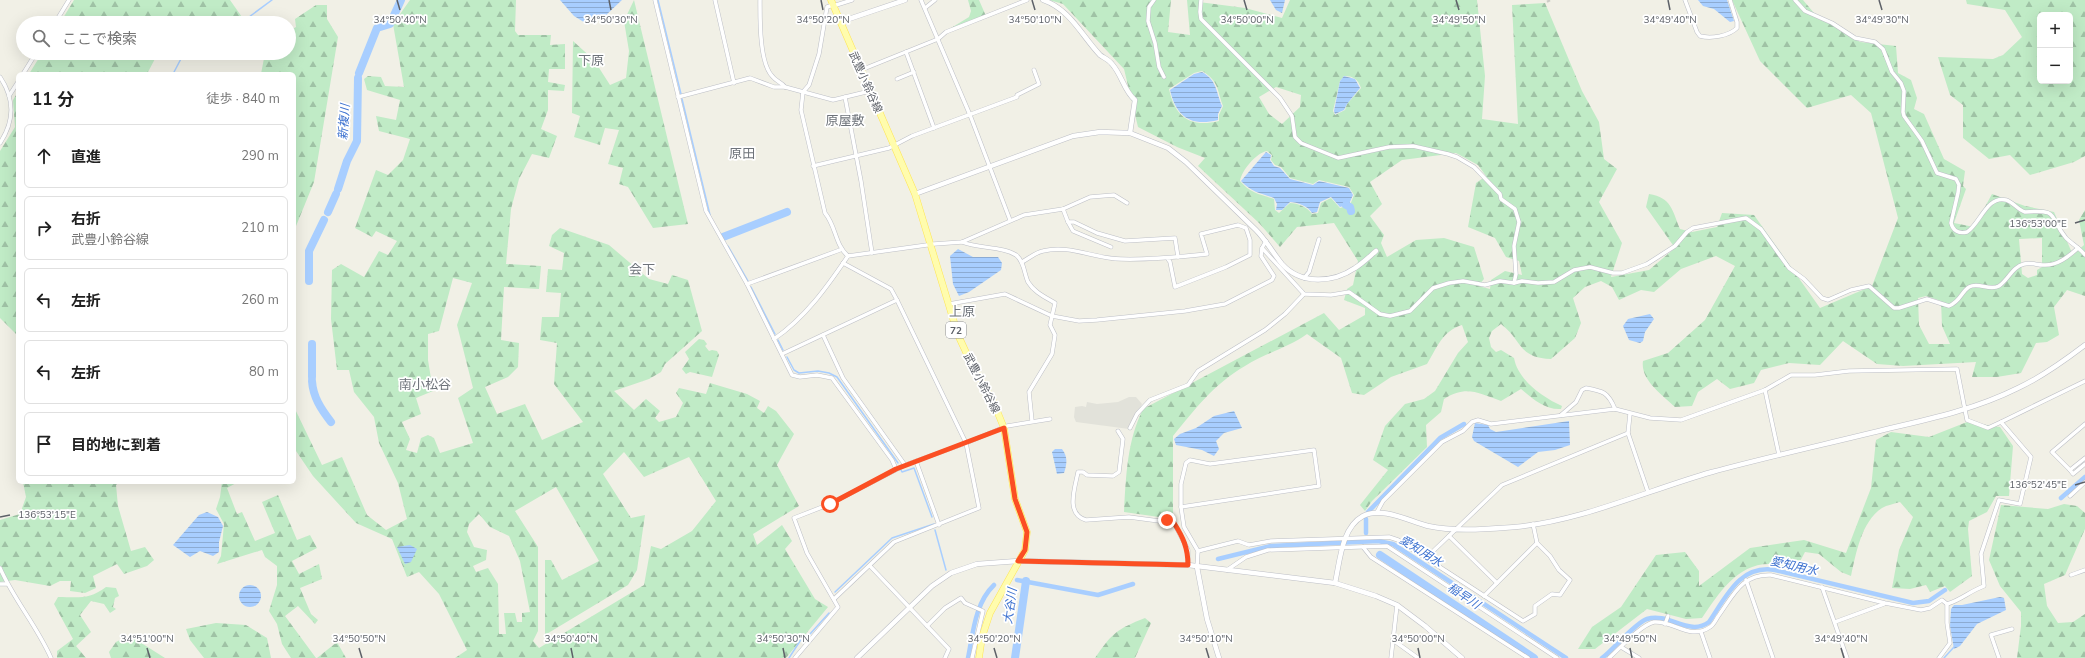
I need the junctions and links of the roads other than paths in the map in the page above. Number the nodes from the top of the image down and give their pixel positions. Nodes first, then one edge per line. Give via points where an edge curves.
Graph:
1 (69, 0) edge
2 (654, 0) edge
3 (715, 0) edge
4 (760, 0) edge
5 (852, 0) edge
6 (905, 0) edge
7 (921, 0) edge
8 (935, 0) edge
9 (1027, 0) edge
10 (1043, 0) edge
11 (1154, 0) edge
12 (1202, 0) edge
13 (1684, 0) edge
14 (1730, 0) edge
15 (1795, 0) edge
16 (832, 4) edge
17 (925, 8) junction
18 (59, 16) edge
19 (840, 22) junction
20 (938, 39) junction
21 (906, 52) junction
22 (32, 60) edge
23 (861, 70) junction
24 (1034, 70) dead end
25 (24, 72) edge
26 (914, 72) junction
27 (0, 77) edge
28 (1164, 77) dead end
29 (897, 79) dead end
30 (734, 83) junction
31 (16, 86) edge
32 (785, 86) junction
33 (870, 91) junction
34 (803, 92) junction
35 (10, 96) junction
36 (678, 97) junction
37 (845, 97) junction
38 (970, 115) junction
39 (934, 128) junction
40 (1130, 133) junction
41 (0, 143) edge
42 (893, 144) junction
43 (856, 157) junction
44 (813, 166) junction
45 (990, 168) junction
46 (915, 194) junction
47 (1127, 204) dead end
48 (1063, 209) junction
49 (1010, 220) junction
50 (1068, 222) junction
51 (1319, 239) dead end
52 (1266, 241) junction
53 (962, 242) junction
54 (931, 245) junction
55 (1111, 247) dead end
56 (1262, 248) junction
57 (2078, 248) junction
58 (840, 250) junction
59 (1376, 251) dead end
60 (872, 253) junction
61 (2085, 255) edge
62 (848, 256) junction
63 (1178, 257) junction
64 (1168, 259) junction
65 (1022, 262) junction
66 (843, 263) junction
67 (1304, 278) junction
68 (1514, 283) junction
69 (747, 284) junction
70 (1304, 294) junction
71 (897, 300) junction
72 (949, 304) junction
73 (1052, 316) junction
74 (823, 335) junction
75 (774, 338) junction
76 (2085, 345) edge
77 (782, 354) junction
78 (2085, 381) edge
79 (1765, 390) junction
80 (1615, 408) junction
81 (1966, 409) junction
82 (1630, 414) junction
83 (1561, 415) junction
84 (1050, 419) dead end
85 (1032, 421) junction
86 (2001, 422) junction
87 (2085, 424) edge
88 (1004, 428) junction
89 (1130, 428) dead end
90 (1118, 431) dead end
91 (1628, 433) junction
92 (966, 443) junction
93 (1779, 455) junction
94 (2085, 458) edge
95 (916, 461) junction
96 (2085, 464) edge
97 (905, 465) junction
98 (896, 469) junction
99 (2070, 470) junction
100 (2085, 482) edge
101 (1648, 492) junction
102 (2070, 496) dead end
103 (1181, 507) junction
104 (1377, 512) junction
105 (1533, 524) junction
106 (939, 525) junction
107 (1457, 529) junction
108 (1449, 536) junction
109 (1345, 539) junction
110 (1537, 543) junction
111 (1363, 547) junction
112 (1344, 548) junction
113 (1198, 551) junction
114 (1426, 558) junction
115 (1018, 561) junction
116 (1188, 565) junction
117 (870, 566) junction
118 (1197, 567) junction
119 (0, 568) edge
120 (1226, 570) junction
121 (2085, 570) edge
122 (2071, 575) dead end
123 (1746, 580) junction
124 (1335, 583) junction
125 (1497, 583) junction
126 (0, 584) edge
127 (7, 584) junction
128 (1822, 587) junction
129 (1484, 596) junction
130 (834, 599) junction
131 (1885, 603) junction
132 (1948, 604) junction
133 (1397, 605) junction
134 (910, 608) junction
135 (1668, 616) dead end
136 (1835, 622) junction
137 (1666, 624) junction
138 (927, 626) junction
139 (2012, 629) dead end
140 (1701, 632) junction
141 (1393, 640) junction
142 (1621, 647) junction
143 (51, 658) edge
144 (795, 658) edge
145 (856, 658) edge
146 (945, 658) edge
147 (972, 658) edge
148 (979, 658) edge
149 (1219, 658) edge
150 (1391, 658) edge
151 (1418, 658) edge
152 (1462, 658) edge
153 (1528, 658) edge
154 (1557, 658) edge
155 (1609, 658) edge
156 (1639, 658) edge
157 (1710, 658) edge
158 (1773, 658) edge
159 (1847, 658) edge
160 (1939, 658) edge
161 (1999, 658) edge

1 - 18 street
2 - 36 street
3 - 30 street
4 - 32 street via 767,65 772,77
5 - 16 street
6 - 19 street
7 - 17 street
8 - 17 street
9 - 20 street via 946,32
10 - 40 street via 1065,12 1120,75 1128,94 1135,100
11 - 28 street via 1148,21 1159,67
12 - 68 street via 1201,19 1280,98 1292,116 1295,137 1301,143 1338,158 1389,147 1413,146 1457,157 1474,168 1500,194 1501,199 1515,209 1519,222 1514,246
13 - 14 street via 1697,32 1705,37 1727,34 1737,28
15 - 57 street via 1805,11 1832,23 1855,38 1875,42 1883,49 1892,72 1904,91 1904,116 1922,141 1937,173 1956,179 1959,185 1951,223 1954,229 1967,232 1992,202 2006,200 2025,212 2040,210 2051,214 2065,237
16 - 19 main road, 武豊小鈴谷線 / 72
16 - 34 street via 827,7 819,54 809,85
17 - 20 street
19 - 23 main road, 武豊小鈴谷線 / 72
20 - 21 street
20 - 38 street
21 - 23 street
21 - 26 street
22 - 25 street
23 - 33 main road, 武豊小鈴谷線 / 72
24 - 38 street via 1039,84 1017,97
26 - 29 street
26 - 39 street
27 - 35 street
30 - 32 street via 750,78 774,87
30 - 36 street
31 - 35 street
32 - 34 street
33 - 37 street
33 - 42 main road, 武豊小鈴谷線 / 72
34 - 37 street via 833,100
34 - 44 street via 801,110
35 - 41 street via 11,120
36 - 69 street via 706,211
37 - 43 street
38 - 39 street
38 - 45 street
39 - 42 street
40 - 45 street via 1085,133
40 - 52 street via 1168,148 1186,162
42 - 43 street via 889,148
42 - 46 main road, 武豊小鈴谷線 / 72
43 - 44 street
43 - 60 street
44 - 58 street via 825,213 831,220
45 - 46 street
45 - 49 street
46 - 54 main road, 武豊小鈴谷線 / 72
47 - 48 street via 1114,196 1098,197 1087,198
48 - 49 street via 1024,215
48 - 50 street
49 - 53 street
50 - 55 street via 1073,231
50 - 63 street via 1125,241 1175,238
51 - 67 street via 1309,272
52 - 56 street
52 - 67 street via 1282,264
53 - 54 street
53 - 65 street via 971,246 1009,251
54 - 60 street
54 - 72 main road, 武豊小鈴谷線 / 72
56 - 70 street
56 - 73 street via 1261,256 1274,276 1272,280 1225,304 1097,320
57 - 61 street
57 - 68 street via 2068,257 2052,264 2029,263 2019,266 1995,288 1969,287 1961,299 1949,306 1927,299 1894,308 1869,286 1828,300 1822,298 1804,279 1788,268 1761,229 1746,218 1693,228 1675,246 1648,264 1622,272 1613,273 1590,267 1574,270 1554,282
58 - 62 street
58 - 69 street
59 - 67 street via 1354,269 1334,278
60 - 62 street
62 - 66 street
63 - 64 street
63 - 64 street via 1207,254 1202,234 1238,225 1246,228 1250,240 1250,255 1175,287
64 - 65 street via 1102,258 1068,249 1052,249 1042,251
65 - 73 street via 1028,282 1034,290 1055,302
66 - 71 street via 891,289
66 - 75 street via 814,302 784,332
68 - 70 street via 1449,283 1433,288 1410,311 1390,316 1380,314 1349,292 1331,295
69 - 75 street
70 - 89 street via 1265,330 1198,371 1188,385 1150,400 1137,414
71 - 74 street
71 - 92 street
72 - 73 street via 1005,294
72 - 88 main road, 武豊小鈴谷線 / 72 via 958,335 994,401
73 - 85 street via 1050,325 1055,335 1052,354 1029,392
74 - 77 street
74 - 97 street via 843,378
75 - 77 street
76 - 81 street via 2036,379 1990,401
77 - 98 street via 792,374 800,377 817,374 832,378
78 - 86 street
79 - 81 street via 1791,376 1850,371 1957,369
79 - 82 street via 1681,420
79 - 93 street
80 - 82 street
80 - 83 street
80 - 83 street via 1611,398 1602,390 1586,388 1582,390 1576,402
81 - 86 street via 1968,420 1988,428
81 - 93 street
82 - 91 street
83 - 104 street via 1491,424 1478,420 1472,422 1463,431 1442,442 1383,501
84 - 85 street
85 - 88 street
86 - 132 street via 2031,457 2020,504 1999,500 1981,554 1984,586
87 - 99 street via 2052,452
88 - 92 street
88 - 115 main road, 武豊小鈴谷線 / 72 via 1015,499 1027,532 1025,550
90 - 116 street via 1123,439 1119,472 1113,476 1086,475 1078,472 1073,496 1074,512 1079,518 1086,520 1129,517 1174,523 1188,550
91 - 101 street
91 - 107 street via 1502,485
92 - 95 street
92 - 106 street via 979,508
93 - 101 street
94 - 99 street
95 - 97 street
95 - 106 street
96 - 99 street via 2073,474
97 - 98 street
98 - 130 street via 830,504 794,518 807,553
100 - 102 street
101 - 105 street
103 - 103 street via 1181,484 1186,463 1190,460 1210,464 1314,450 1320,486
103 - 113 street via 1184,527
104 - 107 street via 1430,526
104 - 109 street via 1363,516 1354,523
105 - 107 street
105 - 110 street
106 - 117 street via 894,542
107 - 108 street
108 - 114 street
108 - 125 street
109 - 112 street
109 - 113 street via 1270,541 1249,545 1238,541
109 - 114 street via 1389,537
110 - 125 street
110 - 129 street via 1570,580 1561,593 1552,594 1535,606 1535,614 1523,621
111 - 112 street
111 - 153 street via 1371,557
111 - 154 street via 1386,546 1399,553
112 - 120 street via 1268,550 1246,557
112 - 124 street
113 - 118 street
114 - 129 street
115 - 116 street
115 - 134 street via 977,564 951,573 932,586
115 - 148 main road, 武豊小鈴谷線 / 72 via 990,613 982,637
116 - 118 street
117 - 130 street
117 - 134 street
118 - 120 street
118 - 149 street via 1207,619
119 - 127 street
120 - 124 street
121 - 122 street
123 - 128 street via 1760,574 1771,575
123 - 140 street via 1711,627
123 - 158 street
124 - 133 street
125 - 129 street
126 - 127 street
127 - 143 street
128 - 131 street
128 - 136 street
130 - 144 street via 838,607
131 - 132 street via 1921,610 1930,608 1942,600
131 - 136 street
132 - 160 street via 1950,643
133 - 141 street
133 - 152 street
134 - 138 street
134 - 145 street
135 - 137 street
136 - 159 street
137 - 140 street via 1694,633
137 - 142 street via 1656,622 1646,625
138 - 146 street via 950,649
138 - 147 street via 945,608 961,598 965,603 983,611
139 - 161 street via 1991,635
140 - 157 street
141 - 150 street
141 - 151 street
142 - 155 street
142 - 156 street

